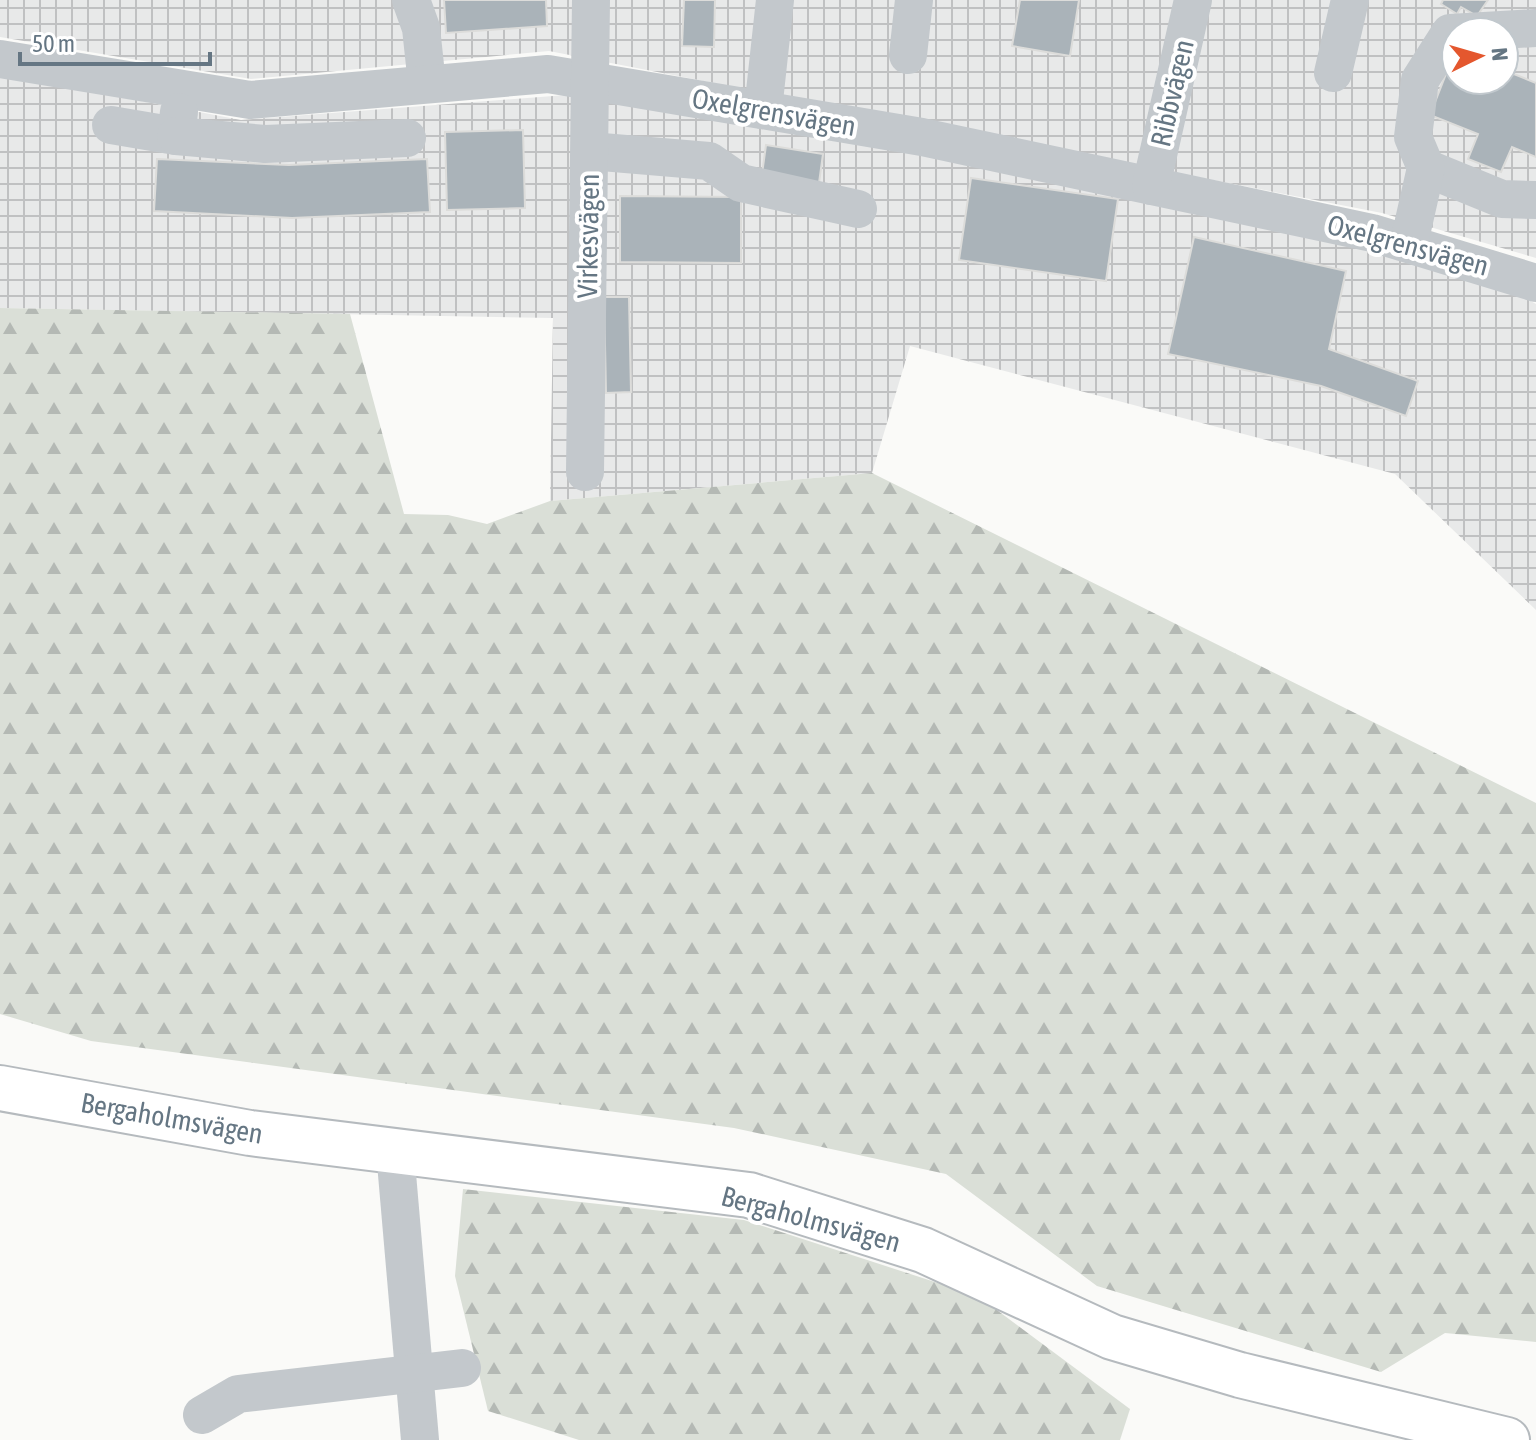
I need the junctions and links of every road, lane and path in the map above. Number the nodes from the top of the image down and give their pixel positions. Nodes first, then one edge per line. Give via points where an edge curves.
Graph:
1 (411, 0) edge
2 (591, 0) edge
3 (775, 0) edge
4 (914, 0) edge
5 (1193, 0) edge
6 (1350, 0) edge
7 (1536, 28) edge
8 (908, 55) dead end
9 (0, 59) edge
10 (1333, 73) dead end
11 (589, 81) junction
12 (427, 84) junction
13 (182, 90) junction
14 (763, 110) junction
15 (111, 125) dead end
16 (176, 136) junction
17 (407, 138) dead end
18 (590, 151) junction
19 (1426, 168) junction
20 (1151, 186) junction
21 (1536, 200) edge
22 (858, 209) dead end
23 (1409, 243) junction
24 (1536, 283) edge
25 (585, 472) dead end
26 (0, 1088) edge
27 (395, 1151) junction
28 (462, 1368) dead end
29 (412, 1373) junction
30 (202, 1415) dead end
31 (1515, 1438) edge
32 (420, 1440) edge

1 - 12 street via 421,28
2 - 11 street, Virkesvägen
3 - 14 street
4 - 8 street
5 - 20 street, Ribbvägen
6 - 10 street
7 - 19 street via 1450,33 1420,80 1413,137
9 - 13 street, Oxelgrensvägen
11 - 12 street, Oxelgrensvägen via 548,74
11 - 14 street, Oxelgrensvägen
11 - 18 street, Virkesvägen
12 - 13 street, Oxelgrensvägen via 250,100
13 - 16 street
14 - 20 street, Oxelgrensvägen via 922,137
15 - 16 street
16 - 17 street via 265,144
18 - 22 street via 709,161 741,183
18 - 25 street, Virkesvägen
19 - 21 street via 1502,199
19 - 23 street
20 - 23 street, Oxelgrensvägen
23 - 24 street, Oxelgrensvägen
26 - 27 main road, Bergaholmsvägen via 250,1133
27 - 29 street
27 - 31 main road, Bergaholmsvägen via 749,1195 923,1250 1112,1337 1240,1375
28 - 29 street
29 - 30 street via 238,1394
29 - 32 street

